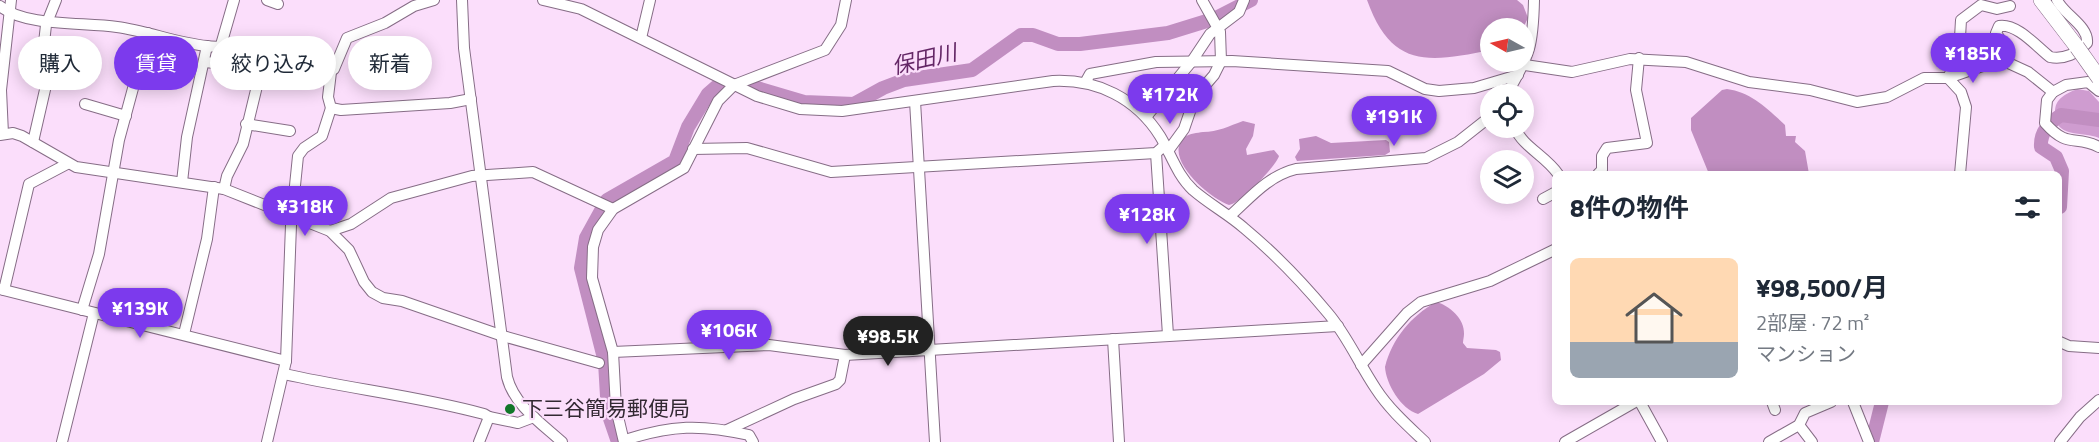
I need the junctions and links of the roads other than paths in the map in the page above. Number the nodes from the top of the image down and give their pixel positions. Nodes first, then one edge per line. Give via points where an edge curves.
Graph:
1 (11, 0) edge
2 (56, 0) edge
3 (234, 0) edge
4 (434, 0) edge
5 (462, 0) edge
6 (543, 0) edge
7 (650, 0) edge
8 (846, 0) edge
9 (1202, 0) edge
10 (1534, 0) edge
11 (2041, 0) edge
12 (2057, 0) edge
13 (1244, 2) edge
14 (0, 6) edge
15 (2010, 6) dead end
16 (10, 14) junction
17 (1533, 18) edge
18 (48, 21) junction
19 (1218, 27) junction
20 (148, 33) junction
21 (45, 36) edge
22 (224, 36) edge
23 (641, 38) junction
24 (207, 46) junction
25 (210, 46) edge
26 (1639, 58) junction
27 (1192, 61) junction
28 (1221, 61) junction
29 (205, 62) junction
30 (210, 62) edge
31 (336, 62) edge
32 (2006, 62) junction
33 (1534, 66) edge
34 (1520, 72) edge
35 (1518, 75) junction
36 (1948, 78) junction
37 (2099, 78) edge
38 (1085, 82) junction
39 (1513, 84) edge
40 (734, 85) junction
41 (45, 90) edge
42 (255, 90) edge
43 (329, 90) edge
44 (2099, 91) edge
45 (2054, 92) junction
46 (1, 97) edge
47 (471, 99) junction
48 (915, 101) junction
49 (85, 104) dead end
50 (332, 108) junction
51 (126, 116) junction
52 (1146, 117) junction
53 (246, 124) junction
54 (1480, 125) edge
55 (290, 130) dead end
56 (2, 134) edge
57 (1521, 138) edge
58 (33, 142) junction
59 (2099, 147) edge
60 (1166, 148) junction
61 (693, 149) junction
62 (1156, 153) junction
63 (67, 164) junction
64 (919, 167) junction
65 (1555, 171) edge
66 (1601, 171) edge
67 (1960, 171) edge
68 (113, 172) junction
69 (482, 175) junction
70 (182, 182) junction
71 (219, 188) junction
72 (1552, 194) edge
73 (1543, 199) dead end
74 (606, 205) junction
75 (291, 216) junction
76 (1230, 216) junction
77 (330, 231) junction
78 (1552, 253) edge
79 (2, 290) edge
80 (82, 310) junction
81 (94, 313) junction
82 (1338, 326) junction
83 (183, 334) junction
84 (1167, 335) junction
85 (503, 336) junction
86 (1113, 339) junction
87 (2062, 343) edge
88 (2099, 348) edge
89 (930, 350) junction
90 (613, 352) junction
91 (845, 355) junction
92 (286, 361) junction
93 (599, 363) dead end
94 (1361, 365) junction
95 (284, 374) junction
96 (2099, 400) edge
97 (1630, 405) edge
98 (1642, 405) edge
99 (1801, 405) edge
100 (1824, 405) edge
101 (1854, 405) edge
102 (1805, 413) junction
103 (489, 417) junction
104 (534, 417) junction
105 (1799, 425) junction
106 (715, 429) junction
107 (727, 430) junction
108 (2064, 439) edge
109 (625, 441) edge
110 (1870, 441) edge
111 (62, 442) edge
112 (267, 442) edge
113 (479, 442) edge
114 (562, 442) edge
115 (711, 442) edge
116 (753, 442) edge
117 (935, 442) edge
118 (1119, 442) edge
119 (1425, 442) edge
120 (1565, 442) edge
121 (1662, 442) edge
122 (1769, 442) edge
123 (1812, 442) edge

1 - 16 street
2 - 18 street
3 - 22 street
4 - 31 street via 347,39
5 - 47 street
6 - 23 street via 581,9
7 - 23 street
8 - 40 street via 841,25 825,50
9 - 19 street
10 - 17 street
11 - 37 highway, bridge
12 - 32 street via 2086,33 2087,43 2066,57 2050,57 2002,25 1996,33 2008,51
13 - 19 street
14 - 16 street
15 - 36 street via 1997,9 1981,5 1961,20 1959,55
16 - 18 street
16 - 46 street
18 - 20 street
18 - 21 street
19 - 27 street
19 - 28 street
20 - 24 street
20 - 51 street
23 - 40 street
24 - 25 street
24 - 29 street
26 - 33 street via 1572,72
26 - 36 street via 1701,65 1749,82 1810,90 1857,102 1887,97 1924,78
26 - 66 street via 1636,90 1647,144 1607,148
27 - 28 street
27 - 38 street via 1156,62 1090,74
27 - 52 street
28 - 35 street via 1388,72 1425,89 1439,91 1474,88
28 - 60 street via 1196,97 1184,129
29 - 30 street
29 - 70 street via 187,137
32 - 36 street via 1994,62
32 - 45 street via 2028,72
34 - 35 street
35 - 39 street
36 - 67 street via 1961,92 1966,107
38 - 48 street via 1053,81
38 - 52 street via 1121,97
40 - 48 street via 780,105 815,111
40 - 61 street via 718,101
41 - 58 street
42 - 53 street
43 - 50 street
44 - 45 street via 2088,82 2077,82
45 - 59 street via 2047,100 2044,123 2063,140
46 - 56 street
47 - 50 street
47 - 69 street
48 - 64 street
49 - 51 street
50 - 75 street via 322,136 298,156
51 - 68 street
52 - 60 street
53 - 55 street
53 - 71 street via 240,151
54 - 76 street via 1458,142 1426,158 1282,172
56 - 58 street via 14,133
57 - 65 street
58 - 63 street
60 - 62 street
60 - 76 street via 1193,189
61 - 64 street via 747,148 831,172
61 - 74 street via 684,168
62 - 64 street
62 - 84 street
63 - 68 street
63 - 79 street via 29,183
64 - 89 street
68 - 70 street
68 - 80 street via 99,254
69 - 74 street via 533,172
69 - 77 street via 410,191 351,224
69 - 85 street
70 - 71 street
71 - 75 street
71 - 83 street
72 - 73 street
74 - 90 street via 591,261 591,278
75 - 77 street
75 - 92 street
76 - 82 street via 1264,245
77 - 85 street via 349,250 372,292
78 - 94 street via 1490,281 1421,302
79 - 80 street
80 - 81 street
81 - 83 street
81 - 111 street
82 - 84 street
82 - 94 street
83 - 92 street
84 - 86 street
85 - 93 street
85 - 104 street via 509,385
86 - 89 street
86 - 118 street
87 - 88 street
89 - 91 street
89 - 117 street
90 - 91 street via 769,345
90 - 109 street via 616,408
91 - 107 street via 836,384
92 - 95 street
94 - 119 street via 1388,406
95 - 103 street via 345,388 432,400
95 - 112 street
96 - 108 street
97 - 120 street
98 - 121 street
99 - 102 street
100 - 102 street
101 - 110 street
102 - 105 street
103 - 104 street via 518,423
103 - 113 street
104 - 114 street
105 - 122 street
105 - 123 street
106 - 107 street
106 - 109 street via 683,426
106 - 115 street
107 - 116 street via 748,435

